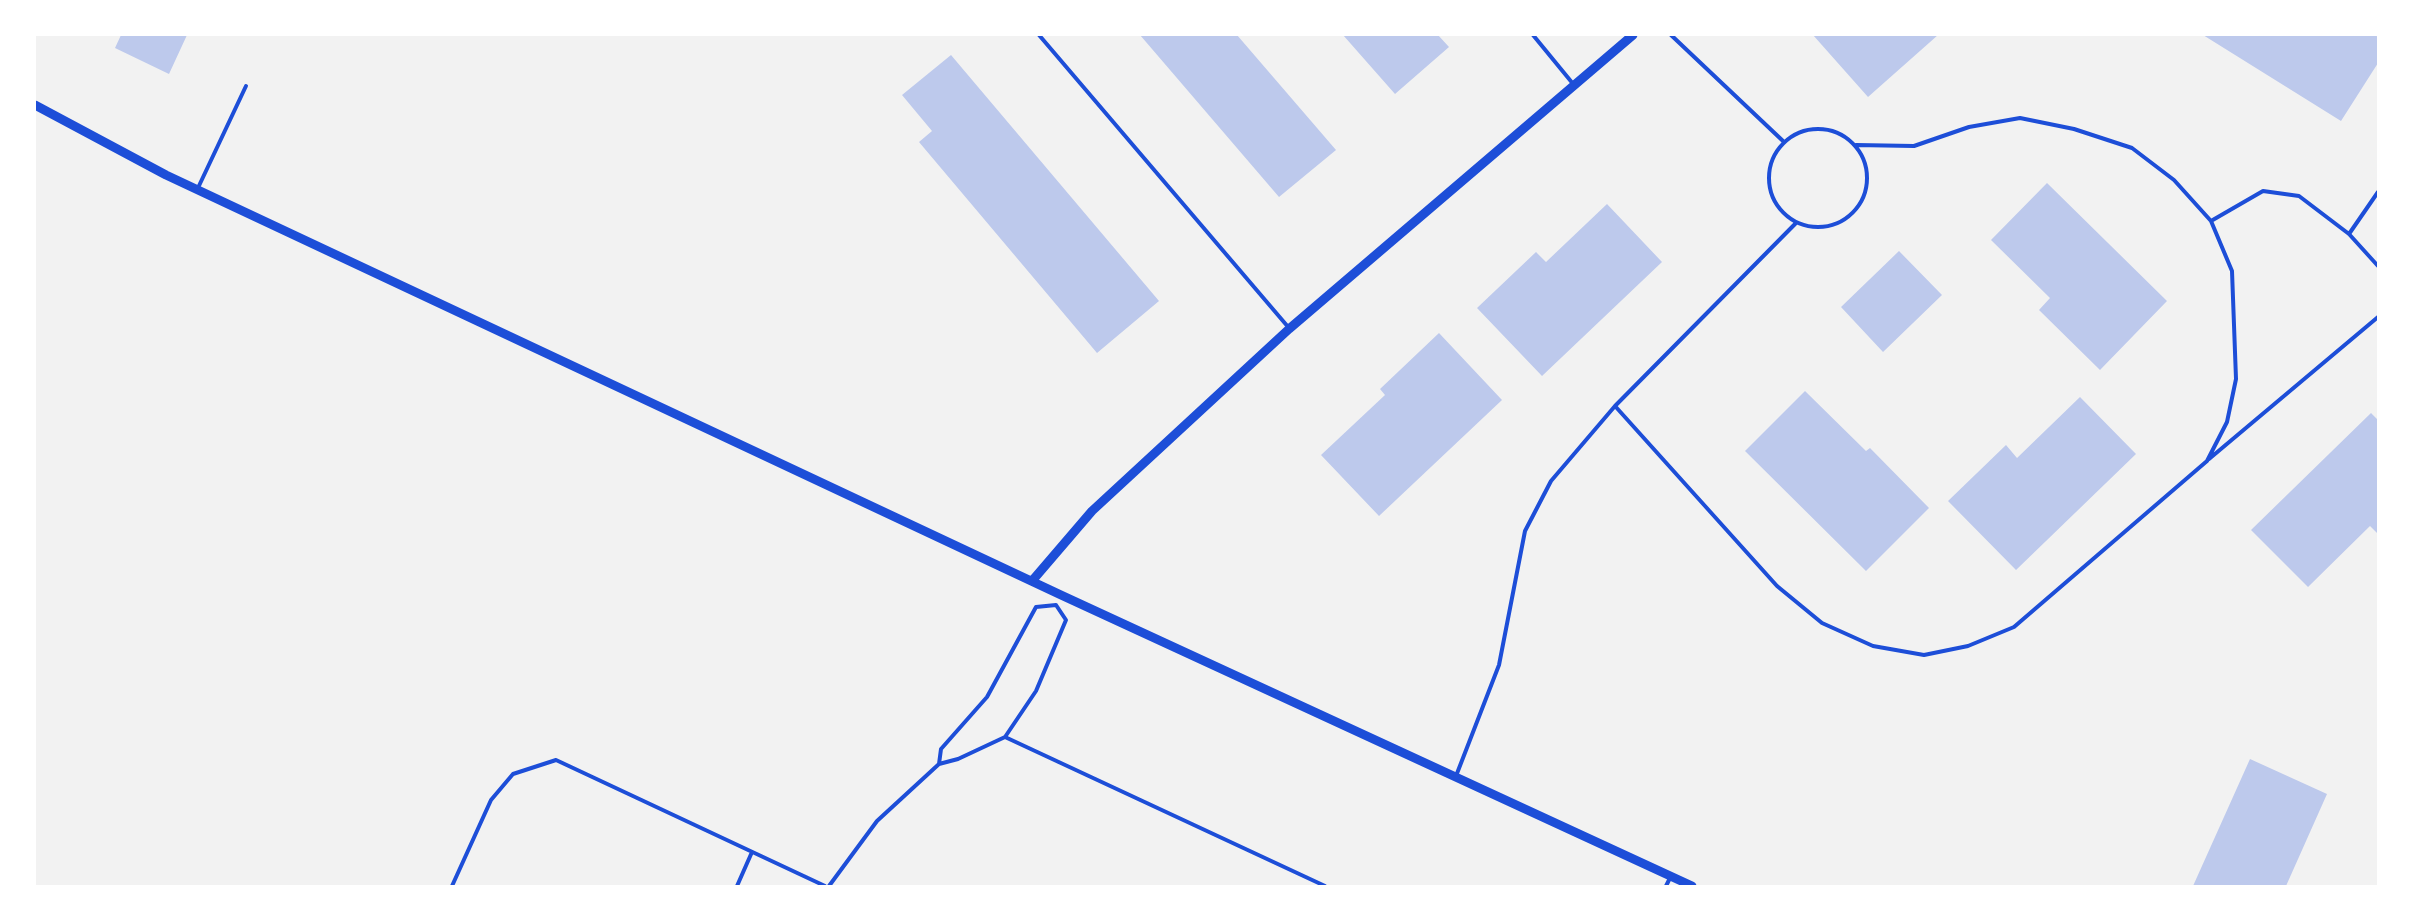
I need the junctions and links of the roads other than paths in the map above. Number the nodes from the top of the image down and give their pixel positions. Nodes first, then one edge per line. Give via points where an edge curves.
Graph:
1 (1039, 35) edge
2 (1533, 35) edge
3 (1633, 35) edge
4 (1671, 35) edge
5 (1574, 85) junction
6 (246, 86) dead end
7 (35, 105) edge
8 (1782, 141) junction
9 (1856, 145) junction
10 (197, 190) junction
11 (2378, 192) edge
12 (2211, 221) junction
13 (1796, 223) junction
14 (2350, 234) junction
15 (2378, 266) edge
16 (2378, 317) edge
17 (1289, 329) junction
18 (1615, 406) junction
19 (2207, 461) junction
20 (1032, 581) junction
21 (1061, 595) junction
22 (1056, 605) junction
23 (1005, 737) junction
24 (939, 764) junction
25 (1456, 776) junction
26 (752, 852) junction
27 (1671, 876) junction
28 (813, 880) junction
29 (452, 886) edge
30 (737, 886) edge
31 (814, 886) edge
32 (825, 886) edge
33 (829, 886) edge
34 (1325, 886) edge
35 (1666, 886) edge
36 (1692, 886) edge

1 - 17 lane
2 - 5 lane
3 - 5 street
4 - 8 lane
5 - 17 street
6 - 10 lane
7 - 10 street
8 - 9 lane via 1806,129 1833,130
8 - 13 lane via 1768,170 1770,185 1773,201
9 - 12 lane via 1914,146 1969,127 2020,118 2074,129 2132,148 2174,180
9 - 13 lane via 1867,170 1864,196 1848,218 1823,228
10 - 20 street
11 - 14 lane
12 - 14 lane via 2263,191 2299,196
12 - 19 lane via 2232,271 2236,380 2227,422
13 - 18 lane
14 - 15 lane
16 - 19 lane
17 - 20 street via 1092,511
18 - 19 lane via 1777,586 1822,623 1873,646 1924,655 1968,646 2014,627
18 - 25 lane via 1552,481 1526,531 1499,665
20 - 21 street
21 - 22 lane
21 - 25 street
22 - 23 lane via 1066,620 1036,691
22 - 24 lane via 1036,607 987,697 941,749
23 - 24 lane via 958,759
23 - 34 lane
24 - 33 lane via 877,821
25 - 27 street
26 - 28 lane
26 - 29 lane via 556,760 513,774 491,800
26 - 30 lane
27 - 35 lane
27 - 36 street
28 - 31 lane
28 - 32 lane

